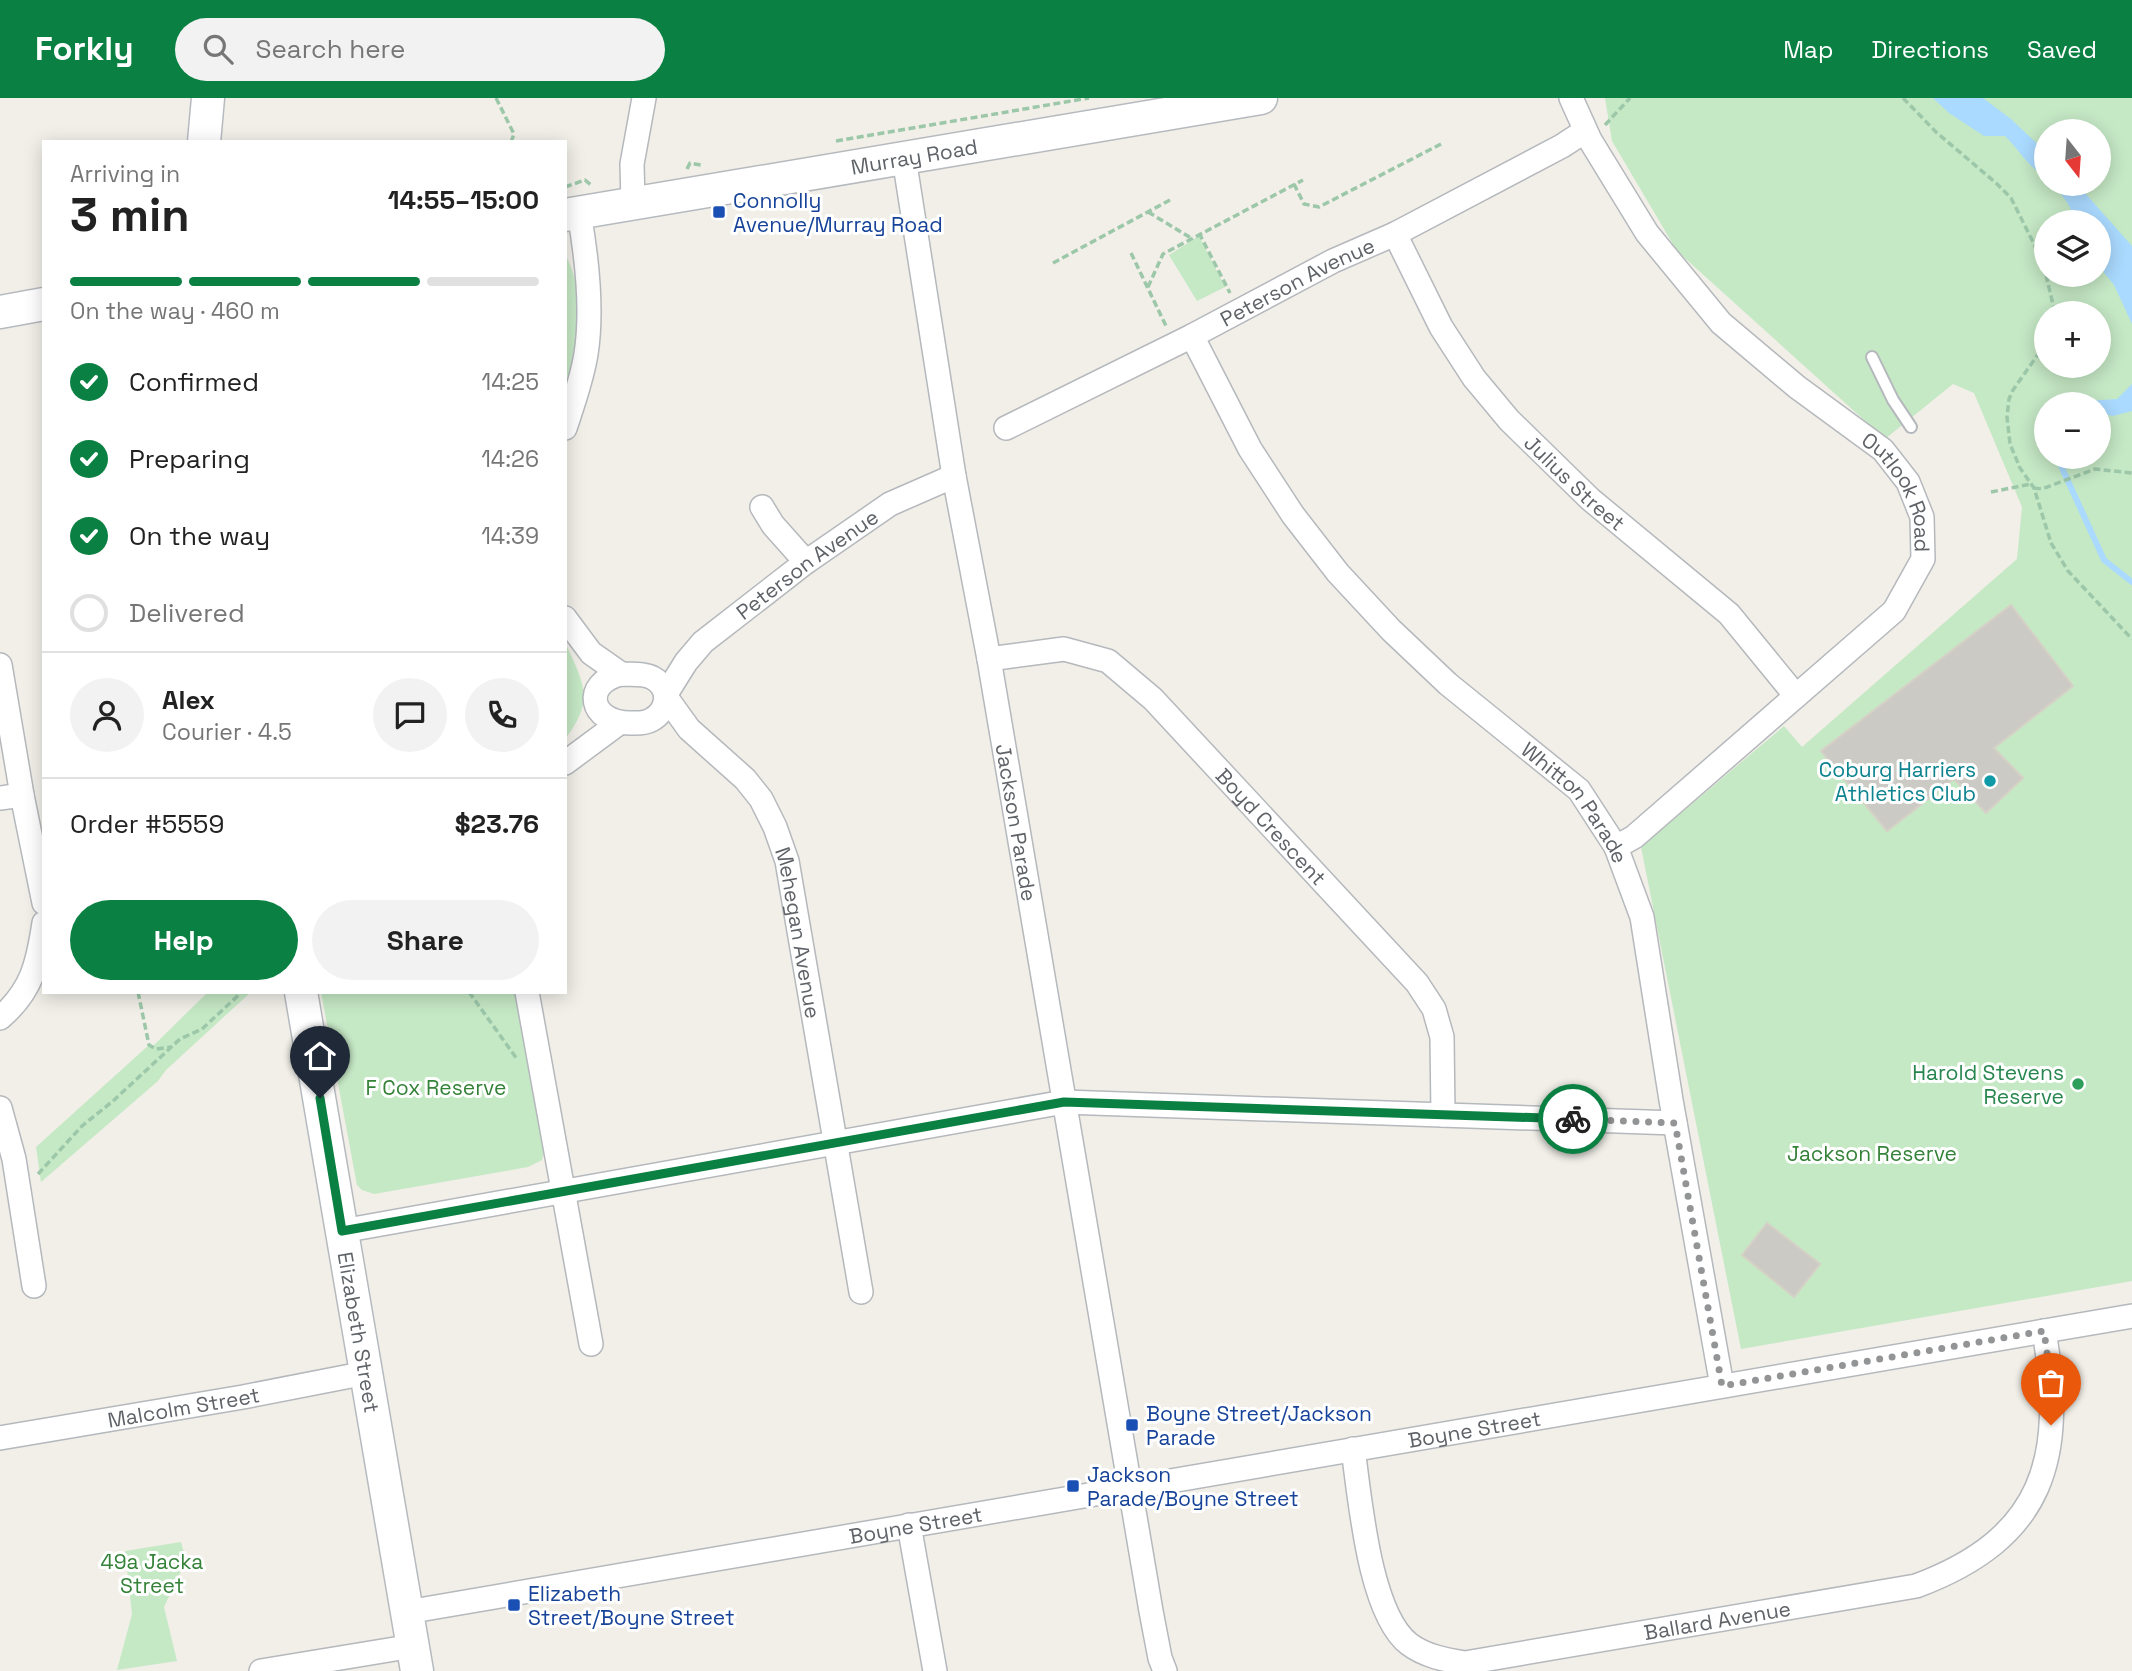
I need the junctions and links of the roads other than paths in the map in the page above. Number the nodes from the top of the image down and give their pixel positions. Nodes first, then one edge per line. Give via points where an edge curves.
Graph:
1 (208, 98) edge
2 (644, 98) edge
3 (1261, 98) edge
4 (1557, 98) edge
5 (1571, 98) edge
6 (1582, 125) junction
7 (204, 140) edge
8 (904, 158) junction
9 (633, 204) junction
10 (572, 214) edge
11 (1395, 234) junction
12 (42, 304) edge
13 (0, 312) edge
14 (1183, 340) junction
15 (1871, 357) dead end
16 (567, 421) edge
17 (1911, 427) dead end
18 (1006, 428) dead end
19 (954, 476) junction
20 (762, 507) dead end
21 (806, 562) junction
22 (567, 622) edge
23 (704, 642) junction
24 (989, 659) junction
25 (0, 665) edge
26 (621, 674) junction
27 (647, 676) junction
28 (666, 695) junction
29 (1796, 696) junction
30 (596, 700) junction
31 (647, 722) junction
32 (619, 723) junction
33 (708, 748) junction
34 (567, 757) edge
35 (567, 760) edge
36 (11, 797) edge
37 (1616, 847) junction
38 (42, 897) edge
39 (42, 935) edge
40 (301, 994) edge
41 (527, 994) edge
42 (0, 1018) edge
43 (1064, 1102) junction
44 (0, 1108) edge
45 (1443, 1115) junction
46 (1675, 1123) junction
47 (834, 1142) junction
48 (563, 1191) junction
49 (342, 1231) junction
50 (34, 1286) dead end
51 (861, 1292) dead end
52 (2132, 1316) edge
53 (2044, 1331) junction
54 (591, 1344) dead end
55 (366, 1373) junction
56 (1722, 1386) junction
57 (0, 1438) edge
58 (1353, 1449) junction
59 (1131, 1487) junction
60 (909, 1525) junction
61 (407, 1612) junction
62 (415, 1658) edge
63 (261, 1671) edge
64 (935, 1671) edge
65 (1166, 1671) edge

1 - 7 main road
2 - 9 street via 632,164
3 - 8 main road, Murray Road
4 - 6 street, Outlook Road
5 - 6 street, Outlook Road
6 - 11 street, Peterson Avenue via 1562,146
6 - 29 street, Outlook Road via 1647,233 1721,323 1797,387 1884,450 1908,482 1922,517 1923,559 1894,611
8 - 9 main road, Murray Road
8 - 19 street, Jackson Parade
9 - 10 main road, Murray Road
10 - 16 street via 583,239 588,302 586,354
11 - 14 street, Peterson Avenue via 1333,261
11 - 29 street, Julius Street via 1441,327 1509,420 1590,499 1729,614
12 - 13 main road
14 - 18 street, Peterson Avenue
14 - 37 street, Whitton Parade via 1293,514 1338,573 1448,684 1579,790
15 - 17 lane
19 - 21 street, Peterson Avenue via 890,504
19 - 24 street, Jackson Parade
20 - 21 street
21 - 23 street, Peterson Avenue
22 - 26 street via 591,653
22 - 30 street
23 - 27 street, Peterson Avenue
23 - 28 street, Peterson Avenue
24 - 43 street, Jackson Parade
24 - 45 street, Boyd Crescent via 1064,649 1108,661 1153,699 1417,983 1434,1009 1442,1037
25 - 36 street
26 - 27 street
26 - 30 street via 605,680
27 - 28 street via 662,686
28 - 31 street via 660,715
28 - 33 street, Mehegan Avenue
29 - 37 street, Outlook Road via 1634,837
30 - 32 street via 603,716
30 - 34 street
31 - 32 street
31 - 33 street, Mehegan Avenue
32 - 35 street
33 - 47 street, Mehegan Avenue via 761,799 788,861
36 - 38 street
37 - 46 street, Whitton Parade via 1642,917
39 - 42 street via 37,964 23,994
40 - 49 main road, Elizabeth Street
41 - 48 street
43 - 45 street
43 - 47 street
43 - 59 street, Jackson Parade
44 - 50 street via 14,1159
45 - 46 street
46 - 56 street, Whitton Parade
47 - 48 street
47 - 51 street, Mehegan Avenue
48 - 49 street
48 - 54 street
49 - 55 main road, Elizabeth Street
52 - 53 street, Boyne Street
53 - 56 street, Boyne Street
53 - 58 street, Ballard Avenue via 2050,1375 2050,1439 2037,1488 2024,1510 1990,1547 1916,1586 1465,1663 1444,1660 1409,1644 1386,1614 1371,1561
55 - 57 street, Malcolm Street
55 - 61 main road, Elizabeth Street
56 - 58 street, Boyne Street
58 - 59 street, Boyne Street
59 - 60 street, Boyne Street
59 - 65 street, Jackson Parade via 1151,1611
60 - 61 street, Boyne Street
60 - 64 street
61 - 62 main road, Elizabeth Street
62 - 63 street

